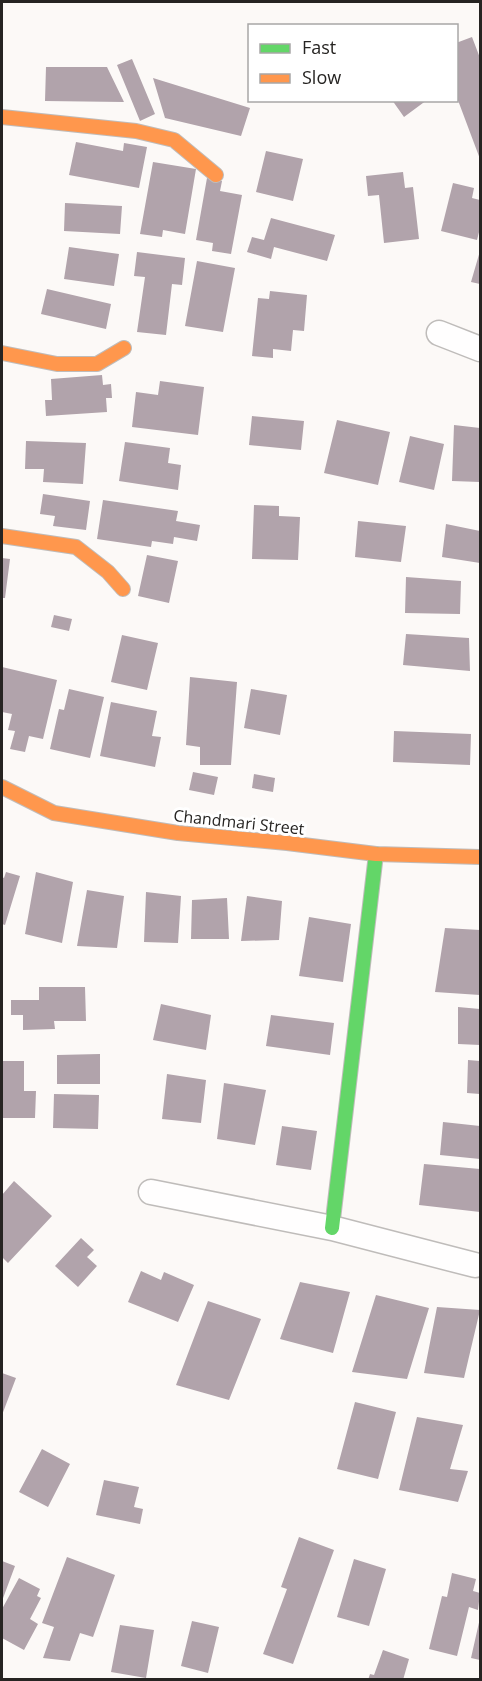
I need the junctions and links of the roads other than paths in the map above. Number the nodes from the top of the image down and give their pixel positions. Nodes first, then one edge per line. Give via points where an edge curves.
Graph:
1 (2, 117) edge
2 (216, 175) dead end
3 (439, 333) dead end
4 (124, 348) dead end
5 (480, 349) edge
6 (2, 353) edge
7 (2, 536) edge
8 (123, 590) dead end
9 (2, 787) edge
10 (376, 854) junction
11 (480, 857) edge
12 (152, 1192) dead end
13 (332, 1228) junction
14 (475, 1265) dead end

1 - 2 street via 136,131 174,140
3 - 5 street
4 - 6 street via 97,364 57,364
7 - 8 street via 76,547 108,572
9 - 10 street, Chandmari Street via 54,813 178,833
10 - 11 street, Chandmari Street
10 - 13 street
12 - 13 street
13 - 14 street

